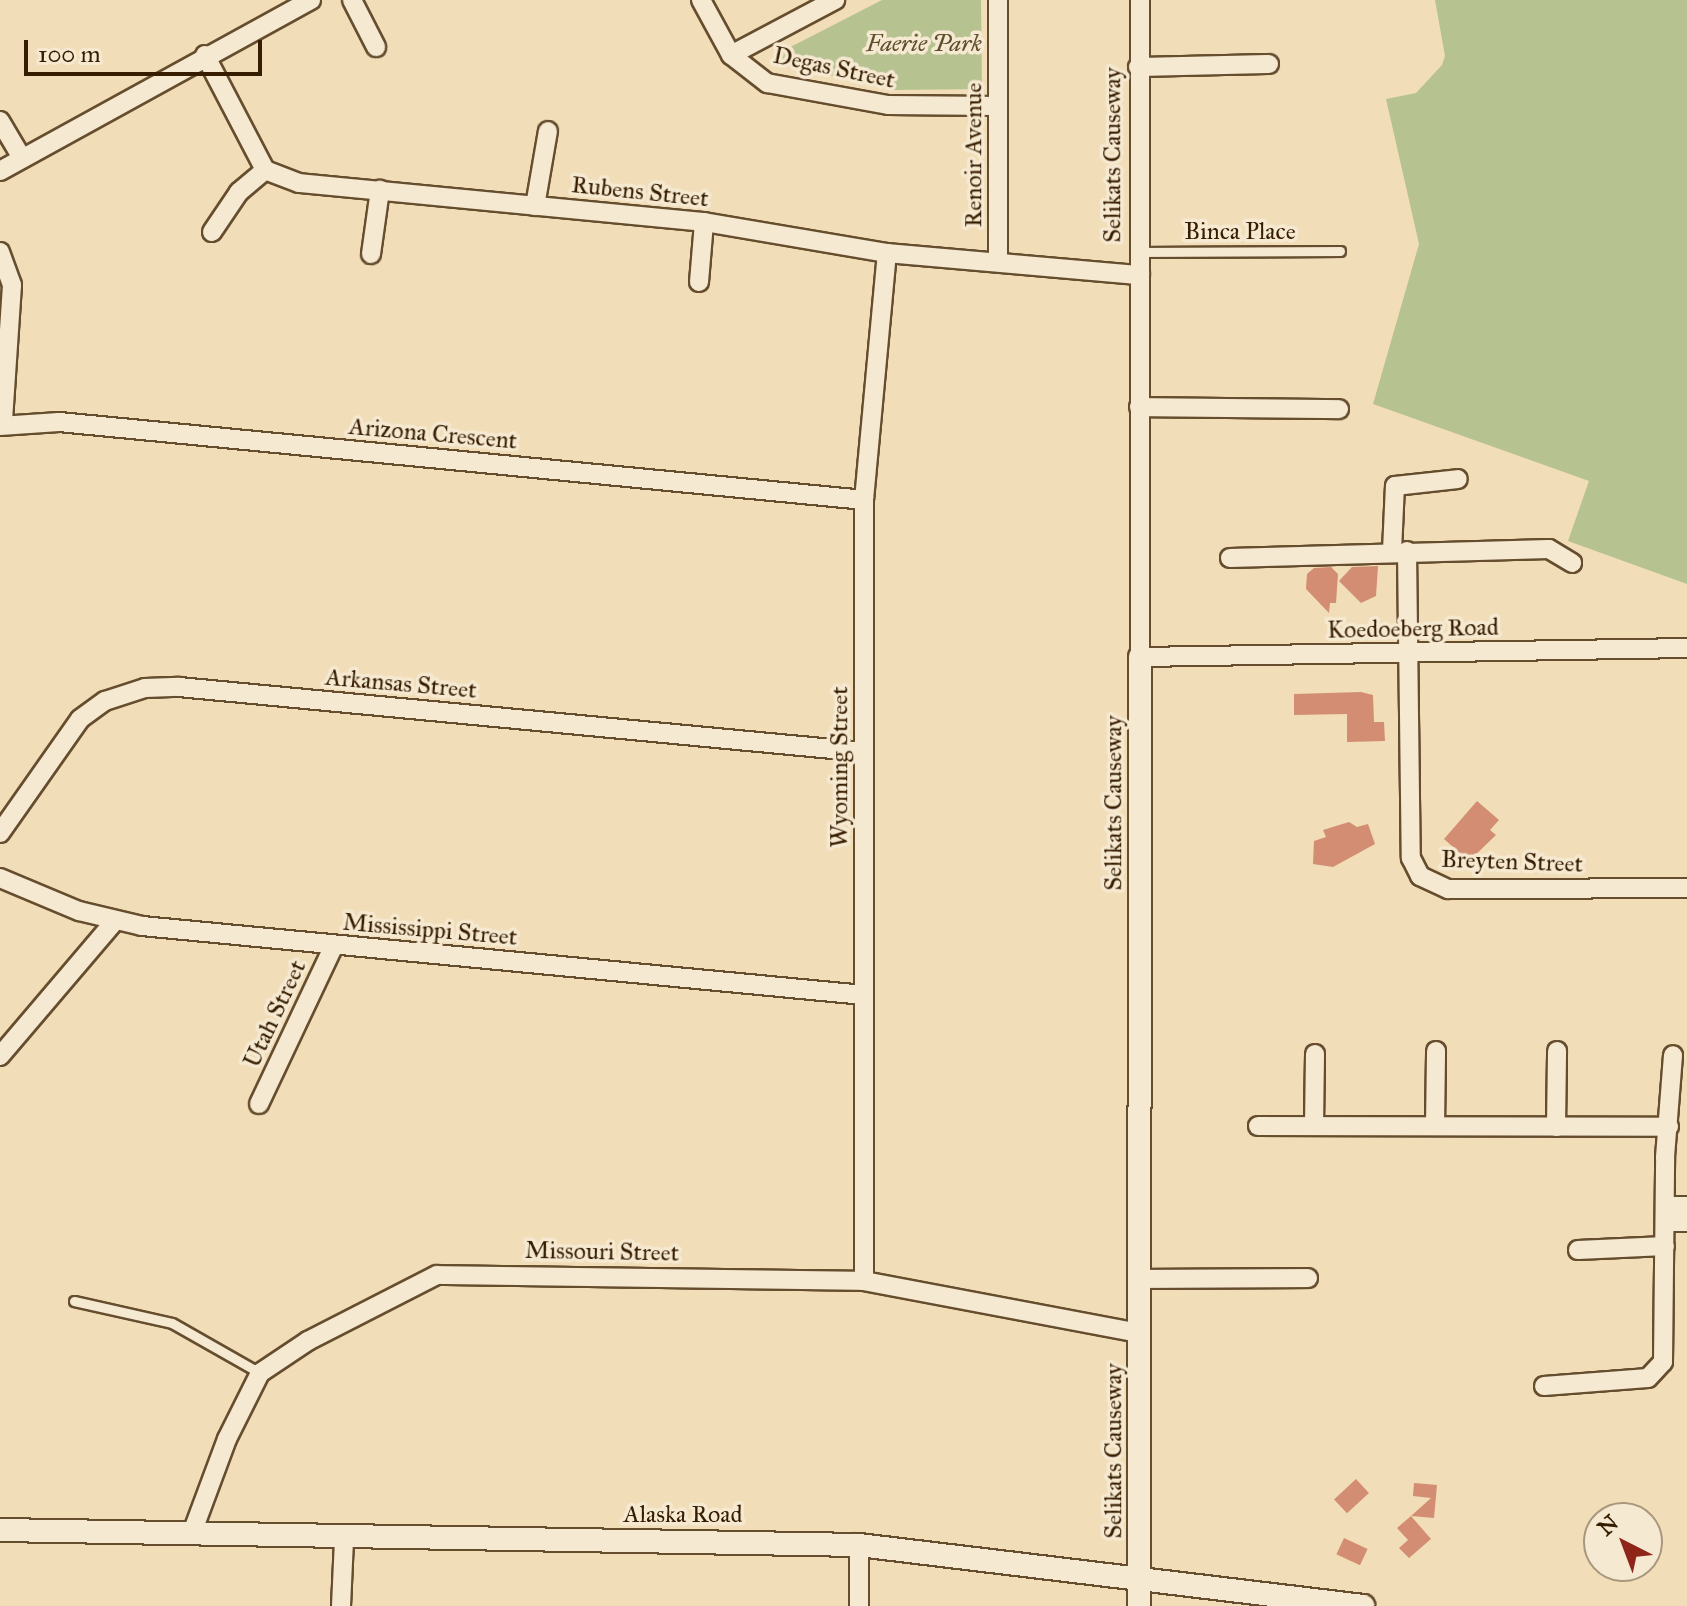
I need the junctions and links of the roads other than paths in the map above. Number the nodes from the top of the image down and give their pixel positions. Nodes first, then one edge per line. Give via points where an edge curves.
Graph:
1 (311, 0) edge
2 (352, 0) edge
3 (701, 0) edge
4 (835, 0) edge
5 (998, 0) edge
6 (1140, 0) edge
7 (376, 47) dead end
8 (205, 55) junction
9 (731, 55) junction
10 (1269, 64) dead end
11 (1138, 67) junction
12 (997, 106) junction
13 (0, 121) edge
14 (548, 131) dead end
15 (22, 158) junction
16 (265, 170) junction
17 (0, 171) edge
18 (380, 190) junction
19 (535, 206) junction
20 (704, 222) junction
21 (212, 232) dead end
22 (1340, 251) dead end
23 (0, 252) edge
24 (1140, 252) junction
25 (887, 253) junction
26 (371, 254) dead end
27 (998, 262) junction
28 (1140, 275) junction
29 (699, 282) dead end
30 (1139, 407) junction
31 (1339, 409) dead end
32 (2, 424) edge
33 (1458, 479) dead end
34 (864, 500) junction
35 (1400, 551) junction
36 (1230, 558) dead end
37 (1572, 563) dead end
38 (1687, 648) edge
39 (1406, 653) junction
40 (1140, 657) junction
41 (864, 752) junction
42 (0, 833) edge
43 (0, 878) edge
44 (1687, 888) edge
45 (115, 921) junction
46 (334, 945) junction
47 (864, 995) junction
48 (1436, 1051) dead end
49 (1557, 1051) dead end
50 (1315, 1054) dead end
51 (1673, 1055) dead end
52 (0, 1056) edge
53 (259, 1104) dead end
54 (1258, 1126) dead end
55 (1314, 1126) junction
56 (1435, 1126) junction
57 (1556, 1127) junction
58 (1669, 1127) junction
59 (1687, 1206) edge
60 (1665, 1214) junction
61 (1687, 1222) edge
62 (1665, 1246) junction
63 (1578, 1250) dead end
64 (1308, 1278) dead end
65 (1142, 1279) junction
66 (864, 1281) junction
67 (74, 1301) dead end
68 (1140, 1333) junction
69 (260, 1373) junction
70 (1544, 1386) dead end
71 (0, 1530) edge
72 (192, 1533) junction
73 (344, 1540) junction
74 (859, 1545) junction
75 (1140, 1578) junction
76 (341, 1606) edge
77 (859, 1606) edge
78 (1139, 1606) edge
79 (1363, 1606) edge

1 - 8 street
2 - 7 street
3 - 9 street, Degas Street
4 - 9 street
5 - 12 street, Renoir Avenue
6 - 11 street, Selikats Causeway
8 - 15 street
8 - 16 street
9 - 12 street, Degas Street via 756,77 780,86 909,108
10 - 11 street
11 - 24 street, Selikats Causeway
12 - 27 street, Renoir Avenue
13 - 15 street
14 - 19 street
15 - 17 street
16 - 18 street, Rubens Street via 311,186
16 - 21 street via 239,192
18 - 19 street, Rubens Street
18 - 26 street
19 - 20 street, Rubens Street
20 - 25 street, Rubens Street
20 - 29 street
22 - 24 lane, Binca Place
23 - 32 street via 12,285
24 - 28 street, Selikats Causeway
25 - 27 street, Rubens Street
25 - 34 street, Wyoming Street
27 - 28 street, Rubens Street
28 - 30 street, Selikats Causeway
30 - 31 street
30 - 40 street, Selikats Causeway
32 - 34 street, Arizona Crescent via 59,422
33 - 35 street, Breyten Street via 1395,486
34 - 41 street, Wyoming Street
35 - 36 street
35 - 37 street via 1549,549
35 - 39 street, Breyten Street
38 - 39 street, Koedoeberg Road
39 - 40 street, Koedoeberg Road
39 - 44 street, Breyten Street via 1411,858 1420,876 1448,889
40 - 65 street, Selikats Causeway
41 - 42 street, Arkansas Street via 179,687 145,688 105,701 80,719
41 - 47 street, Wyoming Street
43 - 45 street, Mississippi Street
45 - 46 street, Mississippi Street
45 - 52 street
46 - 47 street, Mississippi Street
46 - 53 street, Utah Street
47 - 66 street, Wyoming Street
48 - 56 street
49 - 57 street
50 - 55 street
51 - 58 street
54 - 55 street
55 - 56 street
56 - 57 street
57 - 58 street
58 - 60 street
59 - 60 street
60 - 61 street
60 - 62 street
62 - 63 street
62 - 70 street via 1665,1352 1656,1374
64 - 65 street
65 - 68 street, Selikats Causeway
66 - 68 street, Missouri Street
66 - 69 street, Missouri Street via 437,1275 320,1334
67 - 69 lane via 172,1323
68 - 75 street, Selikats Causeway
69 - 72 street via 227,1439
71 - 72 street, Alaska Road
72 - 73 street, Alaska Road
73 - 74 street, Alaska Road
73 - 76 street
74 - 75 street, Alaska Road
74 - 77 street
75 - 78 street, Selikats Causeway
75 - 79 street, Alaska Road

